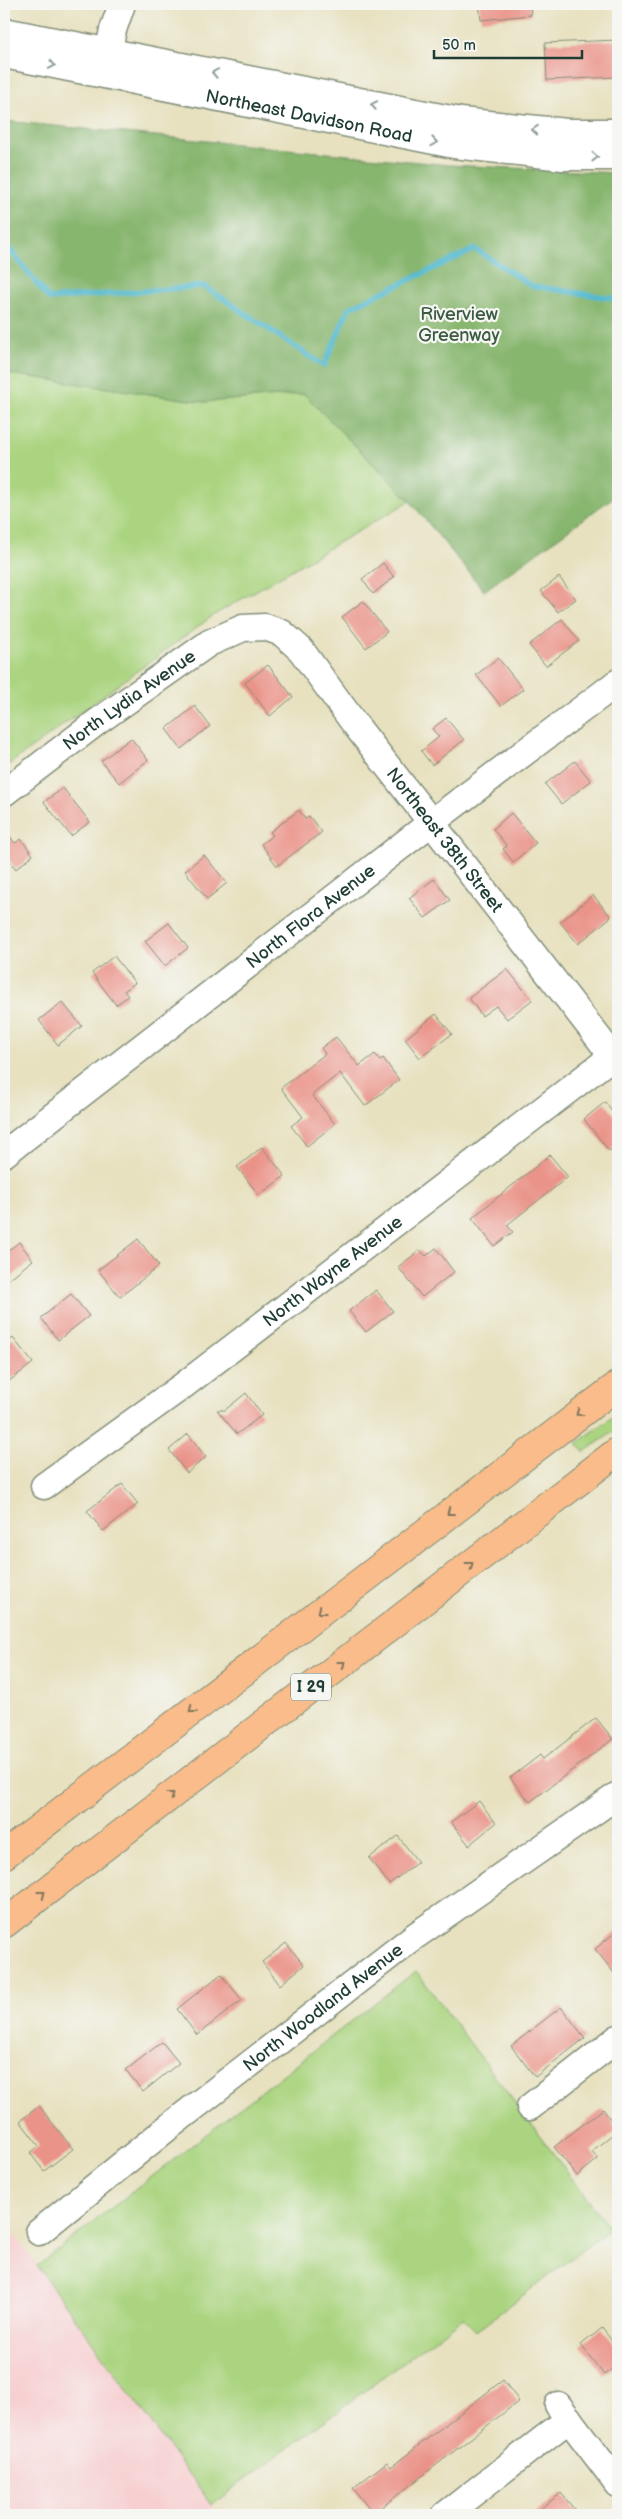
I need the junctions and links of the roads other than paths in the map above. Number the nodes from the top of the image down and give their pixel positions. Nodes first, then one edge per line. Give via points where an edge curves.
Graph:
1 (122, 4) edge
2 (4, 31) edge
3 (4, 55) edge
4 (106, 63) junction
5 (618, 132) edge
6 (618, 157) edge
7 (265, 627) joint
8 (618, 682) edge
9 (4, 794) edge
10 (432, 822) junction
11 (617, 1057) edge
12 (4, 1154) edge
13 (618, 1385) edge
14 (618, 1451) edge
15 (44, 1486) dead end
16 (618, 1795) edge
17 (4, 1855) edge
18 (4, 1924) edge
19 (618, 2038) edge
20 (530, 2108) dead end
21 (39, 2232) dead end
22 (618, 2484) edge
23 (445, 2515) edge

1 - 4 street
2 - 4 street, Northeast Davidson Road
3 -> 4 street, Northeast Davidson Road
5 -> 4 street, Northeast Davidson Road via 567,132 461,121
4 -> 6 street, Northeast Davidson Road via 454,145 554,156
7 - 9 street, North Lydia Avenue via 243,628 209,644 97,722
7 - 10 street, Northeast 38th Street via 282,633 297,645 354,724
8 - 10 street, North Flora Avenue
10 - 11 street, Northeast 38th Street
10 - 12 street, North Flora Avenue
11 - 15 street, North Wayne Avenue via 184,1385
13 -> 17 highway
18 -> 14 highway, I 29
16 - 21 street, North Woodland Avenue via 414,1936
19 - 20 street
22 - 23 street via 563,2412

